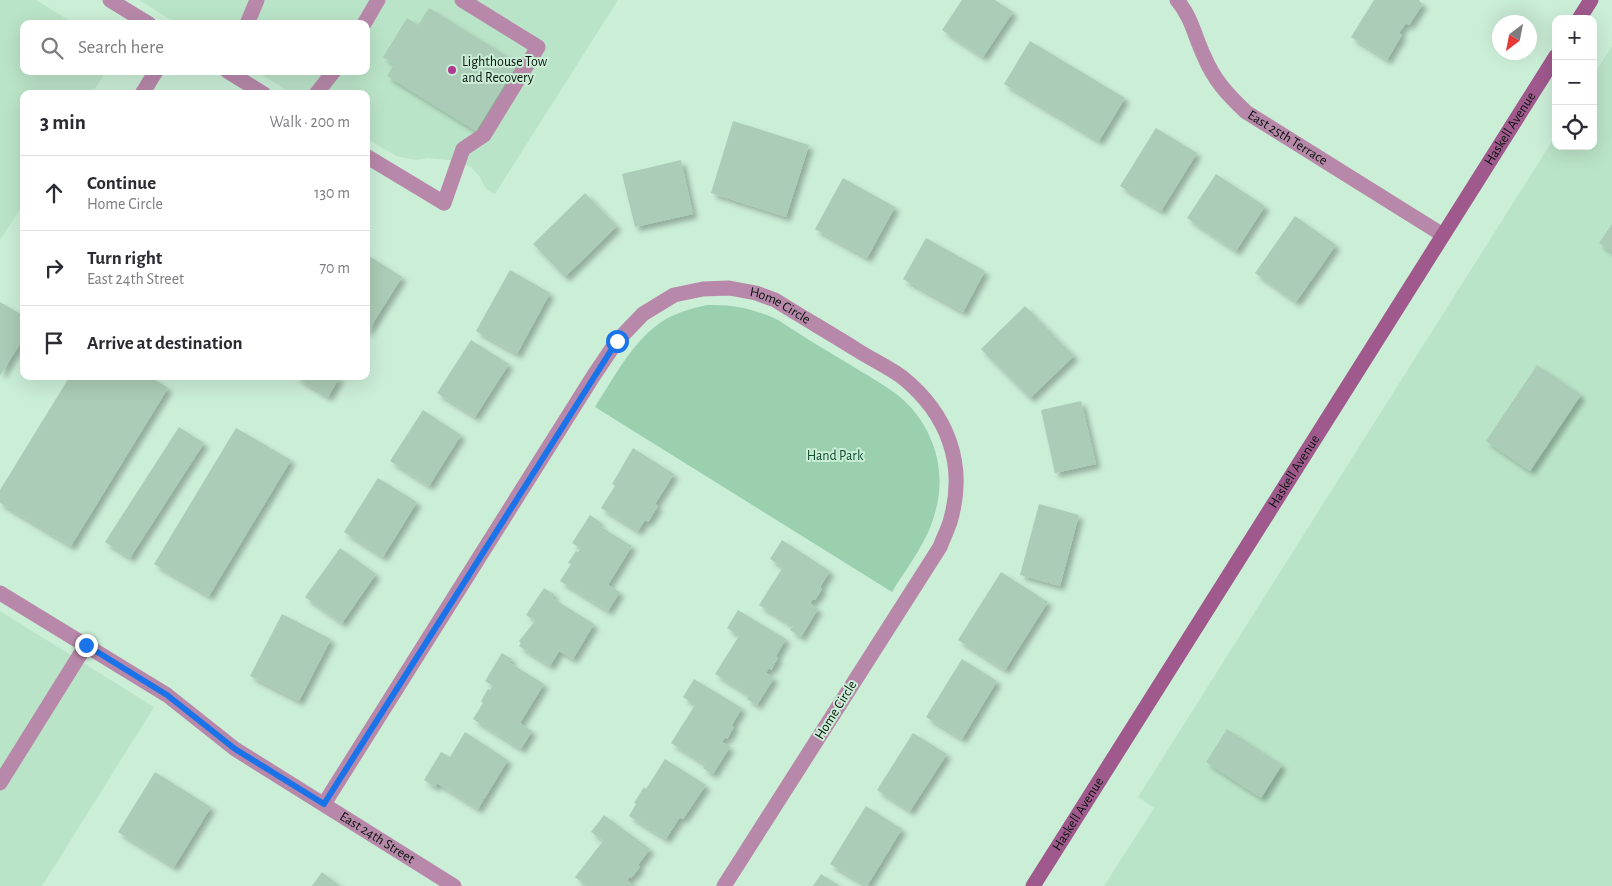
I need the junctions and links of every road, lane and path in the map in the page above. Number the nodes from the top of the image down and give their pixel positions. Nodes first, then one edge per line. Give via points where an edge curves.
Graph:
1 (257, 0) edge
2 (378, 0) edge
3 (462, 0) edge
4 (1176, 0) edge
5 (1591, 0) edge
6 (115, 1) edge
7 (1582, 15) edge
8 (143, 20) edge
9 (249, 20) edge
10 (366, 20) edge
11 (1553, 60) edge
12 (154, 75) edge
13 (233, 75) edge
14 (331, 75) edge
15 (144, 90) edge
16 (258, 90) edge
17 (319, 90) edge
18 (370, 158) edge
19 (1443, 235) junction
20 (0, 592) edge
21 (86, 645) junction
22 (0, 783) edge
23 (324, 804) junction
24 (454, 886) edge
25 (724, 886) edge
26 (1033, 886) edge

1 - 9 street
2 - 10 street
3 - 18 street via 538,47 484,135 463,149 444,203
4 - 19 street, East 25th Terrace via 1184,9 1209,67 1225,92 1246,112
5 - 7 main road
6 - 8 street
11 - 19 main road, Haskell Avenue
12 - 15 street
13 - 16 street
14 - 17 street
19 - 26 main road, Haskell Avenue
20 - 21 street, East 24th Street
21 - 22 street
21 - 23 street, East 24th Street via 167,695 235,749
23 - 24 street, East 24th Street
23 - 25 street, Home Circle via 617,341 643,314 674,295 729,288 756,293 775,300 901,376 938,415 950,439 957,477 950,523 940,547

